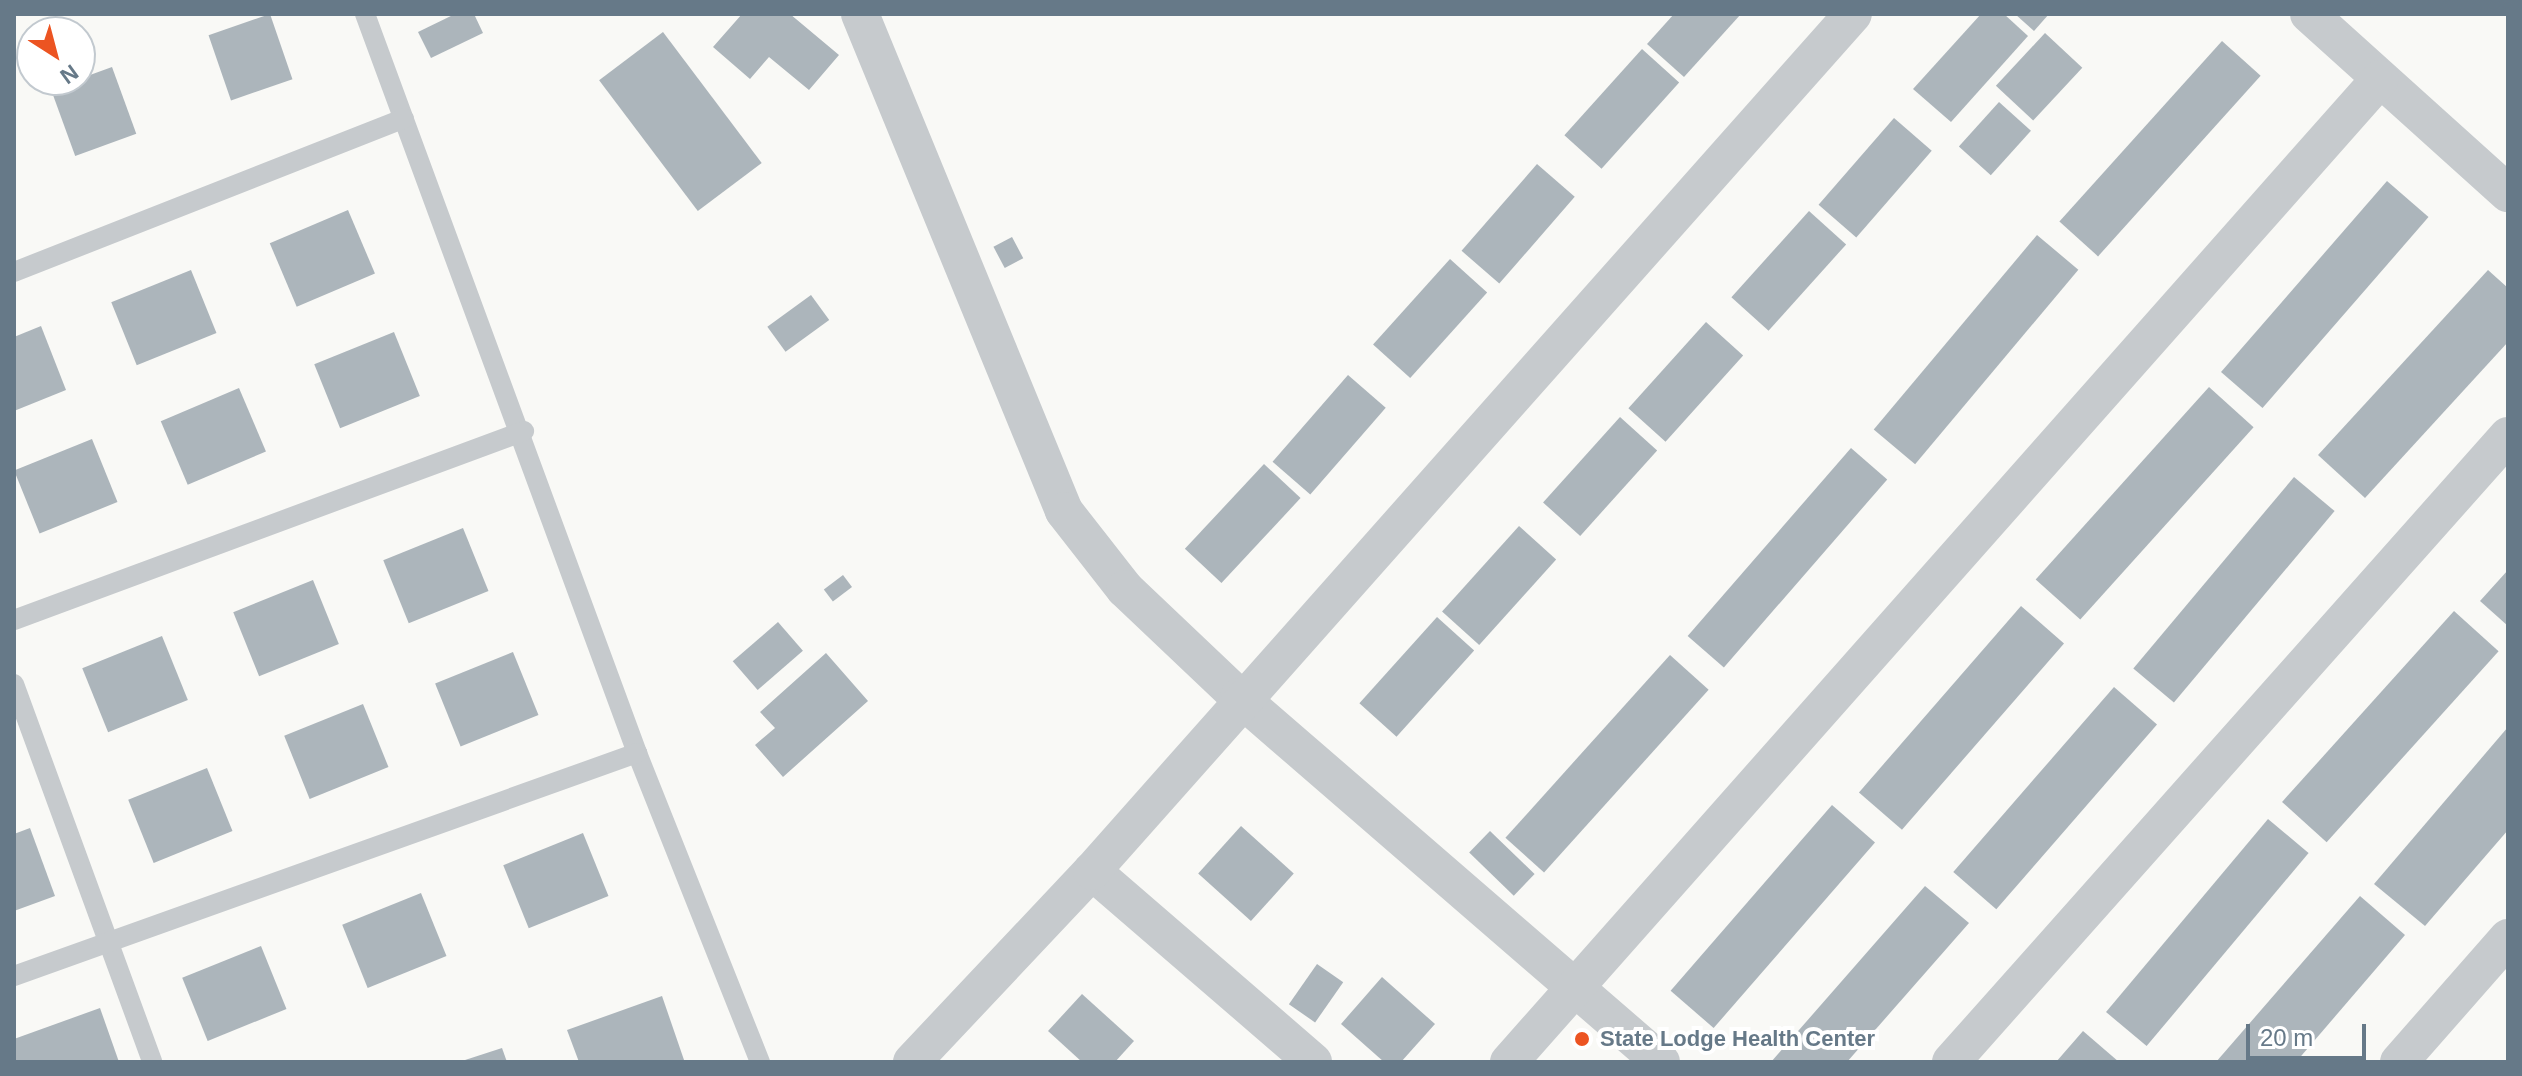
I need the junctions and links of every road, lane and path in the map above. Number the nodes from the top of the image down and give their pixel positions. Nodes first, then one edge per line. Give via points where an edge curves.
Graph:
1 (365, 14) edge
2 (860, 14) edge
3 (1853, 14) edge
4 (2309, 14) edge
5 (2380, 79) junction
6 (404, 118) junction
7 (2508, 193) edge
8 (14, 272) edge
9 (524, 431) junction
10 (2508, 436) edge
11 (14, 620) edge
12 (14, 684) edge
13 (1239, 697) junction
14 (637, 753) junction
15 (1092, 871) junction
16 (2508, 938) edge
17 (106, 944) junction
18 (14, 976) edge
19 (1577, 985) junction
20 (152, 1062) edge
21 (760, 1062) edge
22 (912, 1062) edge
23 (1313, 1062) edge
24 (1509, 1062) edge
25 (1661, 1062) edge
26 (1951, 1062) edge
27 (2399, 1062) edge

1 - 6 lane
2 - 13 street via 1064,511 1125,589
3 - 13 street
4 - 5 street
5 - 7 street
5 - 19 street
6 - 8 lane
6 - 9 lane
9 - 11 lane
9 - 14 lane
10 - 26 street
12 - 17 lane
13 - 15 street
13 - 19 street
14 - 17 lane
14 - 21 lane
15 - 22 street
15 - 23 street
16 - 27 street
17 - 18 lane
17 - 20 lane
19 - 24 street
19 - 25 street

